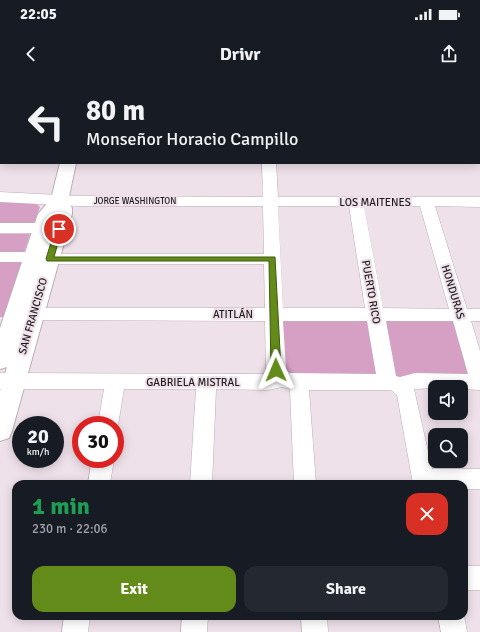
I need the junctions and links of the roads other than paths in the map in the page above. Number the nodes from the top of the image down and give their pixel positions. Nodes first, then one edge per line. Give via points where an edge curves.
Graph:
1 (68, 164) edge
2 (269, 164) edge
3 (0, 197) edge
4 (59, 201) junction
5 (270, 202) junction
6 (356, 202) junction
7 (426, 202) junction
8 (480, 202) edge
9 (0, 228) edge
10 (42, 228) junction
11 (0, 257) edge
12 (41, 258) junction
13 (272, 259) junction
14 (34, 314) junction
15 (274, 314) junction
16 (375, 315) junction
17 (460, 315) junction
18 (480, 315) edge
19 (6, 320) edge
20 (0, 361) edge
21 (7, 381) edge
22 (290, 381) junction
23 (115, 382) junction
24 (206, 382) junction
25 (480, 382) edge
26 (393, 384) junction
27 (109, 416) edge
28 (0, 431) edge
29 (101, 468) edge
30 (480, 479) edge
31 (99, 480) edge
32 (201, 480) edge
33 (305, 480) edge
34 (424, 480) edge
35 (452, 480) edge
36 (468, 578) edge
37 (480, 578) edge
38 (76, 620) edge
39 (195, 620) edge
40 (314, 620) edge
41 (452, 620) edge
42 (75, 632) edge
43 (194, 632) edge
44 (315, 632) edge
45 (454, 632) edge

1 - 4 main road, SAN FRANCISCO
2 - 5 street
3 - 4 street, JORGE WASHINGTON
4 - 5 street, JORGE WASHINGTON
4 - 10 main road, SAN FRANCISCO via 49,210
4 - 12 main road, SAN FRANCISCO via 63,214
5 - 6 street, LOS MAITENES
5 - 13 street
6 - 7 street, LOS MAITENES
6 - 16 street, PUERTO RICO
7 - 8 street, LOS MAITENES
7 - 17 street, HONDURAS
9 - 10 street
10 - 12 main road, SAN FRANCISCO
11 - 12 street
12 - 13 street
12 - 14 main road, SAN FRANCISCO
12 - 19 main road, SAN FRANCISCO
13 - 15 street
14 - 15 street, ATITLÁN
14 - 21 main road, SAN FRANCISCO
15 - 16 street, ATITLÁN
15 - 22 street via 276,370
16 - 17 street, ATITLÁN
16 - 26 street, PUERTO RICO
17 - 18 street, ATITLÁN
17 - 25 street, HONDURAS
19 - 20 main road, SAN FRANCISCO
21 - 23 street, GABRIELA MISTRAL
21 - 28 main road, SAN FRANCISCO
22 - 24 street, GABRIELA MISTRAL
22 - 26 street, GABRIELA MISTRAL
22 - 33 street
23 - 24 street, GABRIELA MISTRAL
23 - 27 street
24 - 32 street
25 - 26 street, GABRIELA MISTRAL via 415,381
26 - 34 street, PUERTO RICO via 406,392
29 - 31 street
30 - 35 street
36 - 37 street
38 - 42 street
39 - 43 street
40 - 44 street
41 - 45 street

